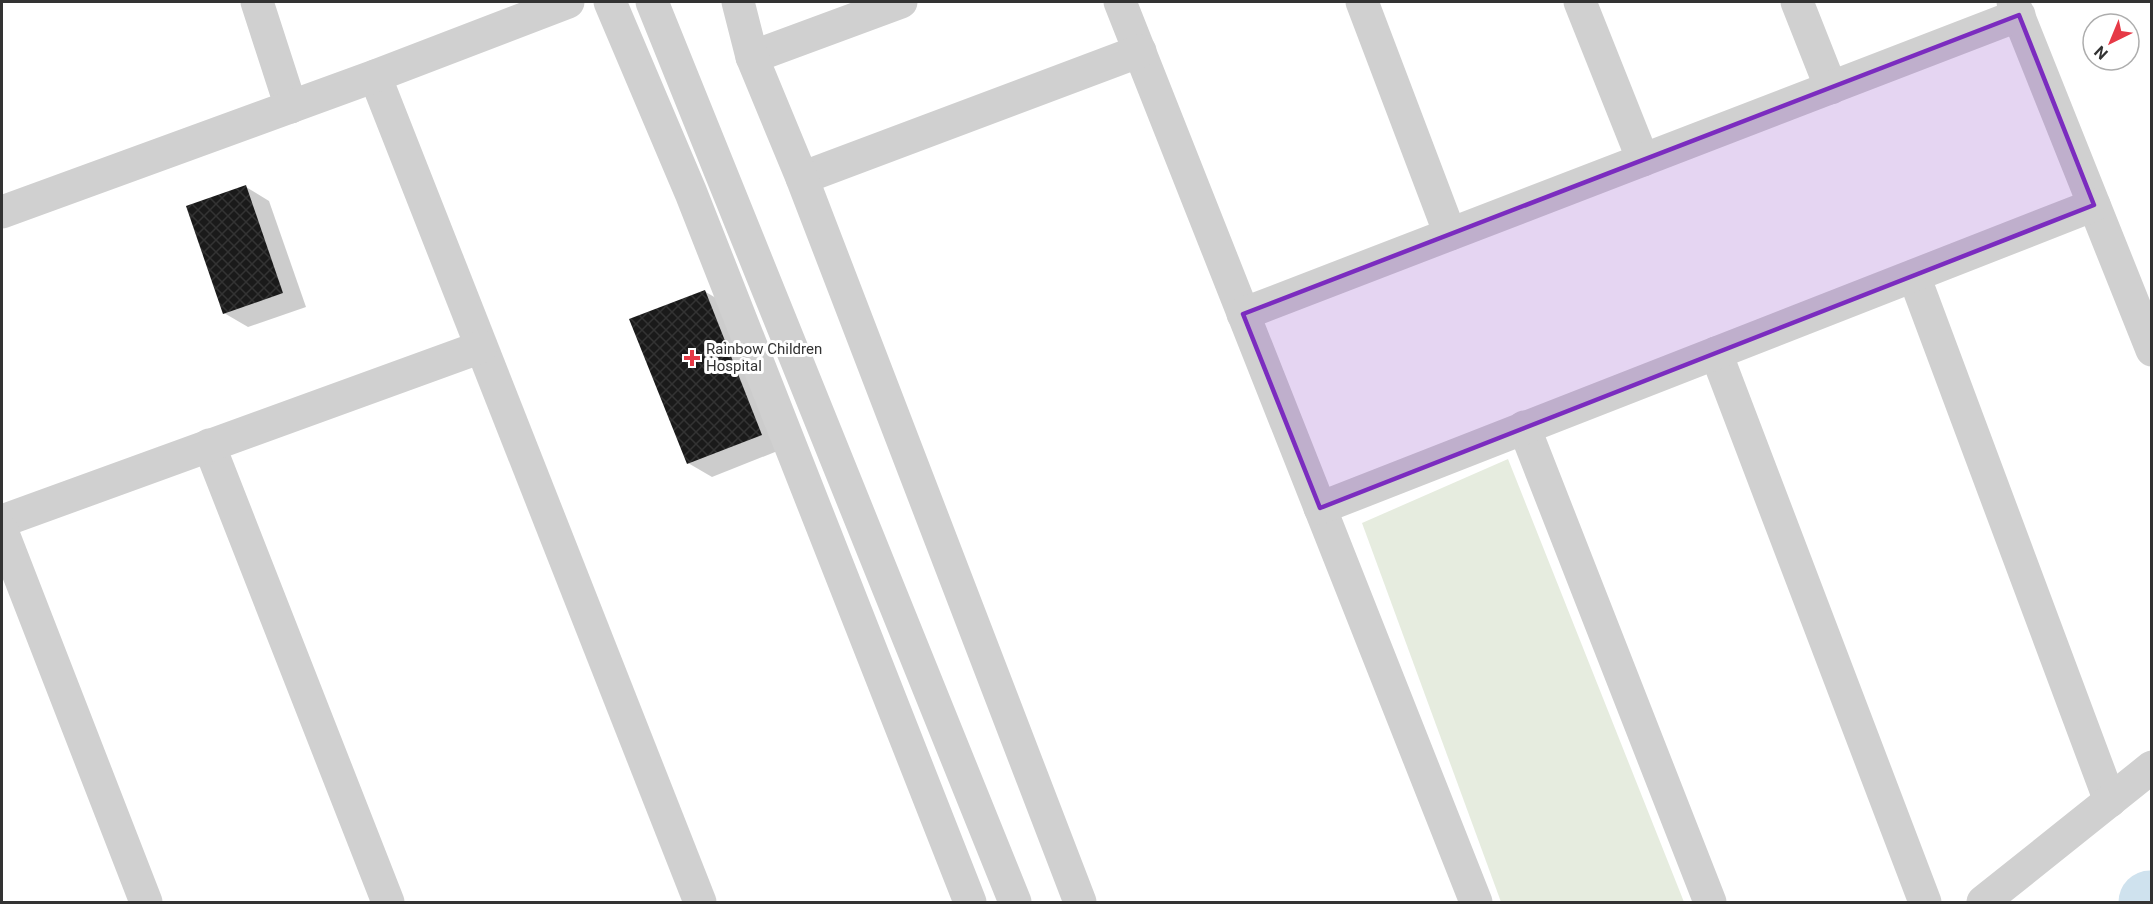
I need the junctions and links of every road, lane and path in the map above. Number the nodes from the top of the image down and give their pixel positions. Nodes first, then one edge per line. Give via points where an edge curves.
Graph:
1 (257, 2) edge
2 (568, 2) edge
3 (610, 2) edge
4 (652, 2) edge
5 (738, 2) edge
6 (901, 2) edge
7 (1120, 2) edge
8 (1362, 2) edge
9 (1581, 2) edge
10 (1797, 2) edge
11 (2016, 8) edge
12 (1140, 51) junction
13 (752, 57) junction
14 (375, 76) junction
15 (1831, 88) junction
16 (291, 106) junction
17 (1643, 160) junction
18 (802, 178) junction
19 (2094, 205) junction
20 (2, 212) edge
21 (1450, 234) junction
22 (1914, 276) junction
23 (1244, 314) junction
24 (481, 347) junction
25 (2151, 350) edge
26 (1716, 353) junction
27 (1524, 427) junction
28 (209, 446) junction
29 (1320, 508) junction
30 (2, 521) edge
31 (2, 531) edge
32 (2151, 767) edge
33 (2110, 801) junction
34 (146, 903) edge
35 (388, 903) edge
36 (700, 903) edge
37 (970, 903) edge
38 (1016, 903) edge
39 (1080, 903) edge
40 (1476, 903) edge
41 (1710, 903) edge
42 (1925, 903) edge
43 (1983, 903) edge

1 - 16 street
2 - 14 street
3 - 37 street via 691,193
4 - 38 street
5 - 13 street
6 - 13 street
7 - 12 street
8 - 21 street
9 - 17 street
10 - 15 street
11 - 15 street
11 - 19 street
12 - 18 street
12 - 23 street
13 - 18 street
14 - 16 street
14 - 24 street
15 - 17 street
16 - 20 street
17 - 21 street
18 - 39 street
19 - 22 street
19 - 25 street
21 - 23 street
22 - 26 street
22 - 33 street
23 - 29 street
24 - 28 street
24 - 36 street
26 - 27 street
26 - 42 street
27 - 29 street
27 - 41 street
28 - 30 street
28 - 35 street
29 - 40 street
31 - 34 street
32 - 33 street
33 - 43 street

